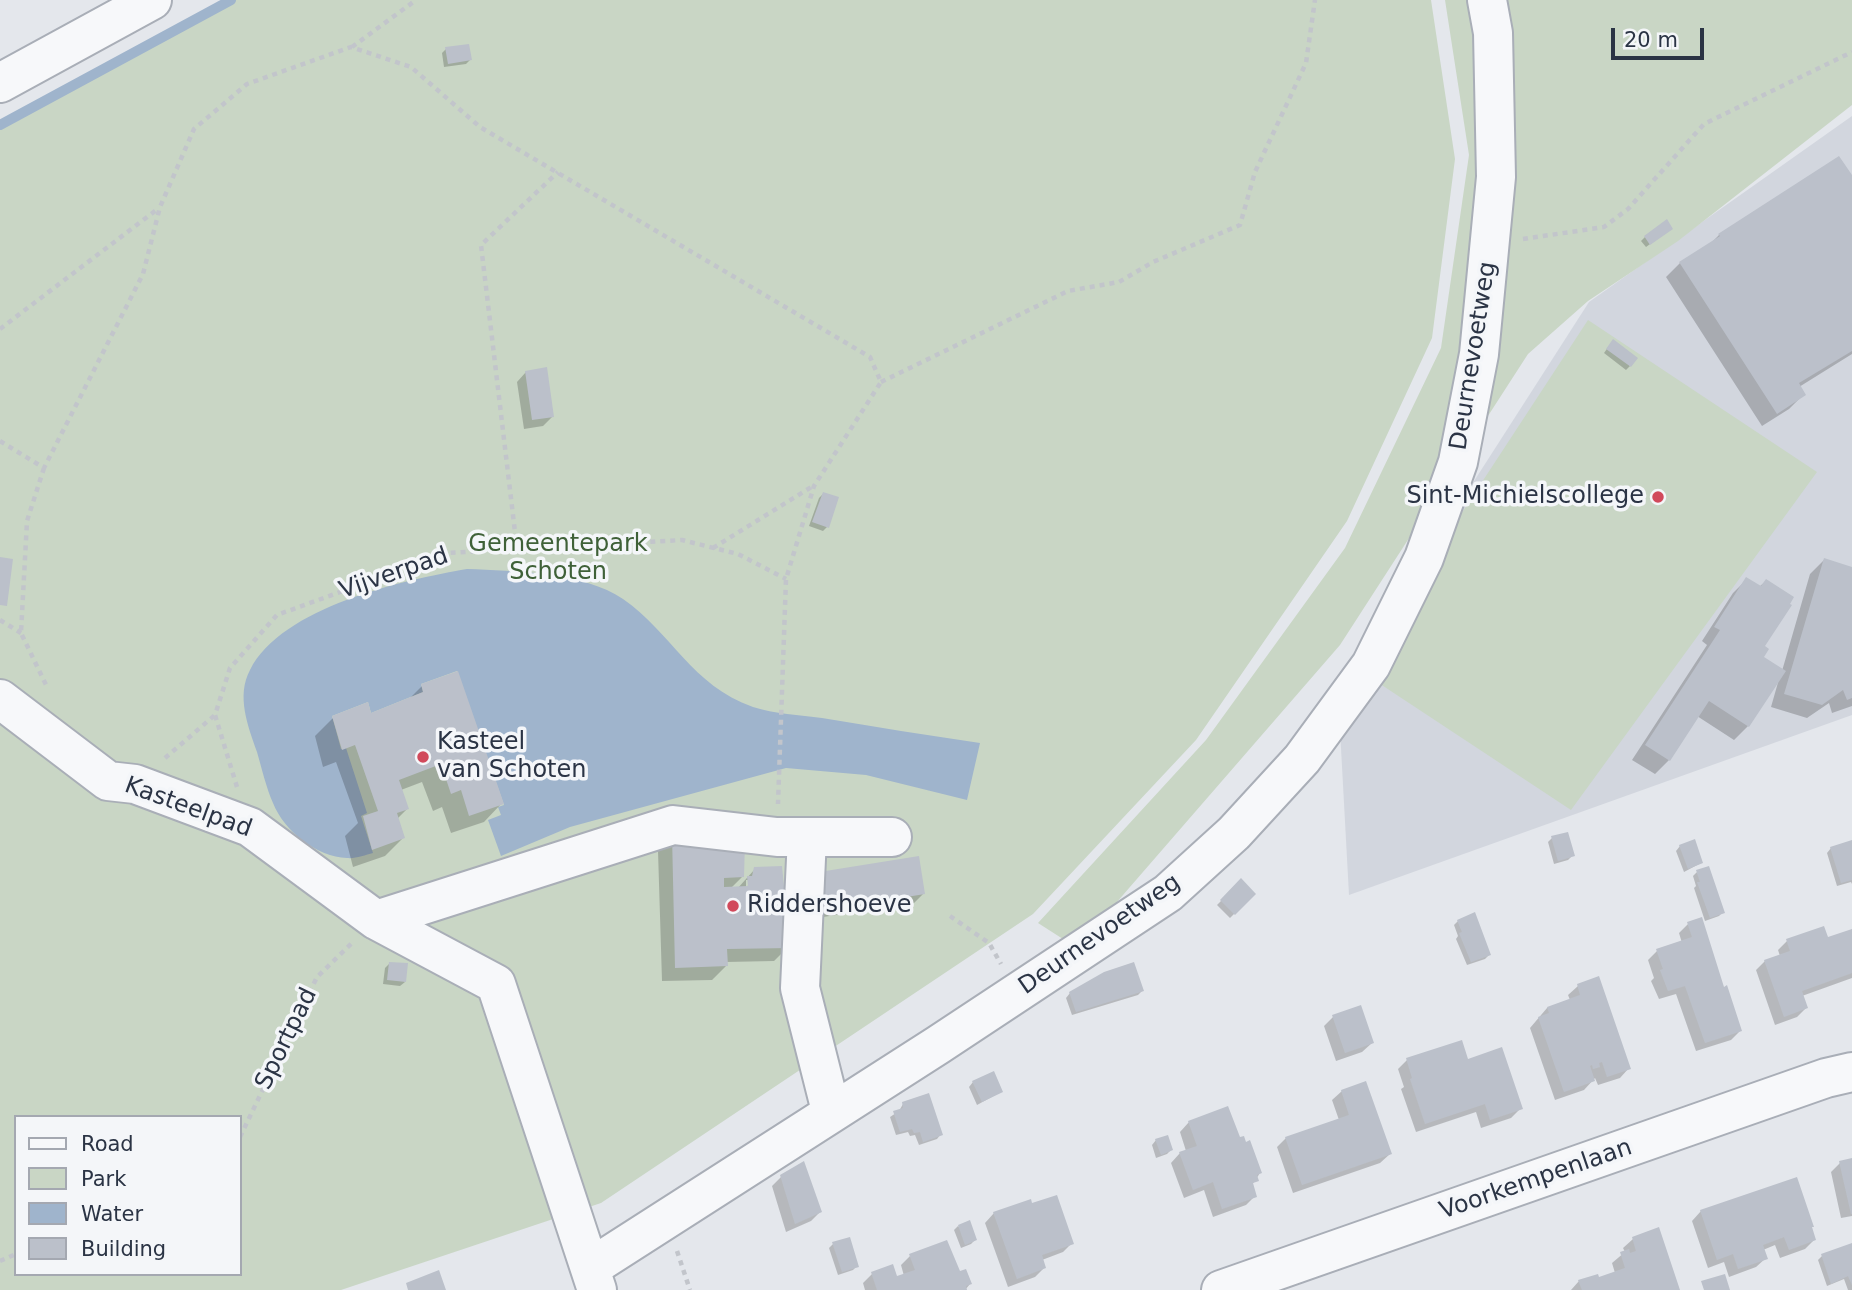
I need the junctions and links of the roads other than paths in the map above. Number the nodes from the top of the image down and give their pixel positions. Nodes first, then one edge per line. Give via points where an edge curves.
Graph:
1 (152, 0) edge
2 (1487, 0) edge
3 (0, 83) edge
4 (0, 699) edge
5 (807, 837) junction
6 (892, 837) dead end
7 (376, 919) junction
8 (1852, 1072) edge
9 (831, 1111) junction
10 (594, 1279) edge
11 (1221, 1290) edge

1 - 3 street
2 - 9 street, Deurnevoetweg via 1493,33 1496,177 1479,354 1458,462 1424,558 1371,665 1302,759 1234,833 1168,893
4 - 7 street, Kasteelpad via 108,781 135,783 250,827
5 - 6 street
5 - 7 street via 673,825
5 - 9 street via 800,988
7 - 10 street, Kasteelpad via 496,984
8 - 11 street, Voorkempenlaan
9 - 10 street, Deurnevoetweg

